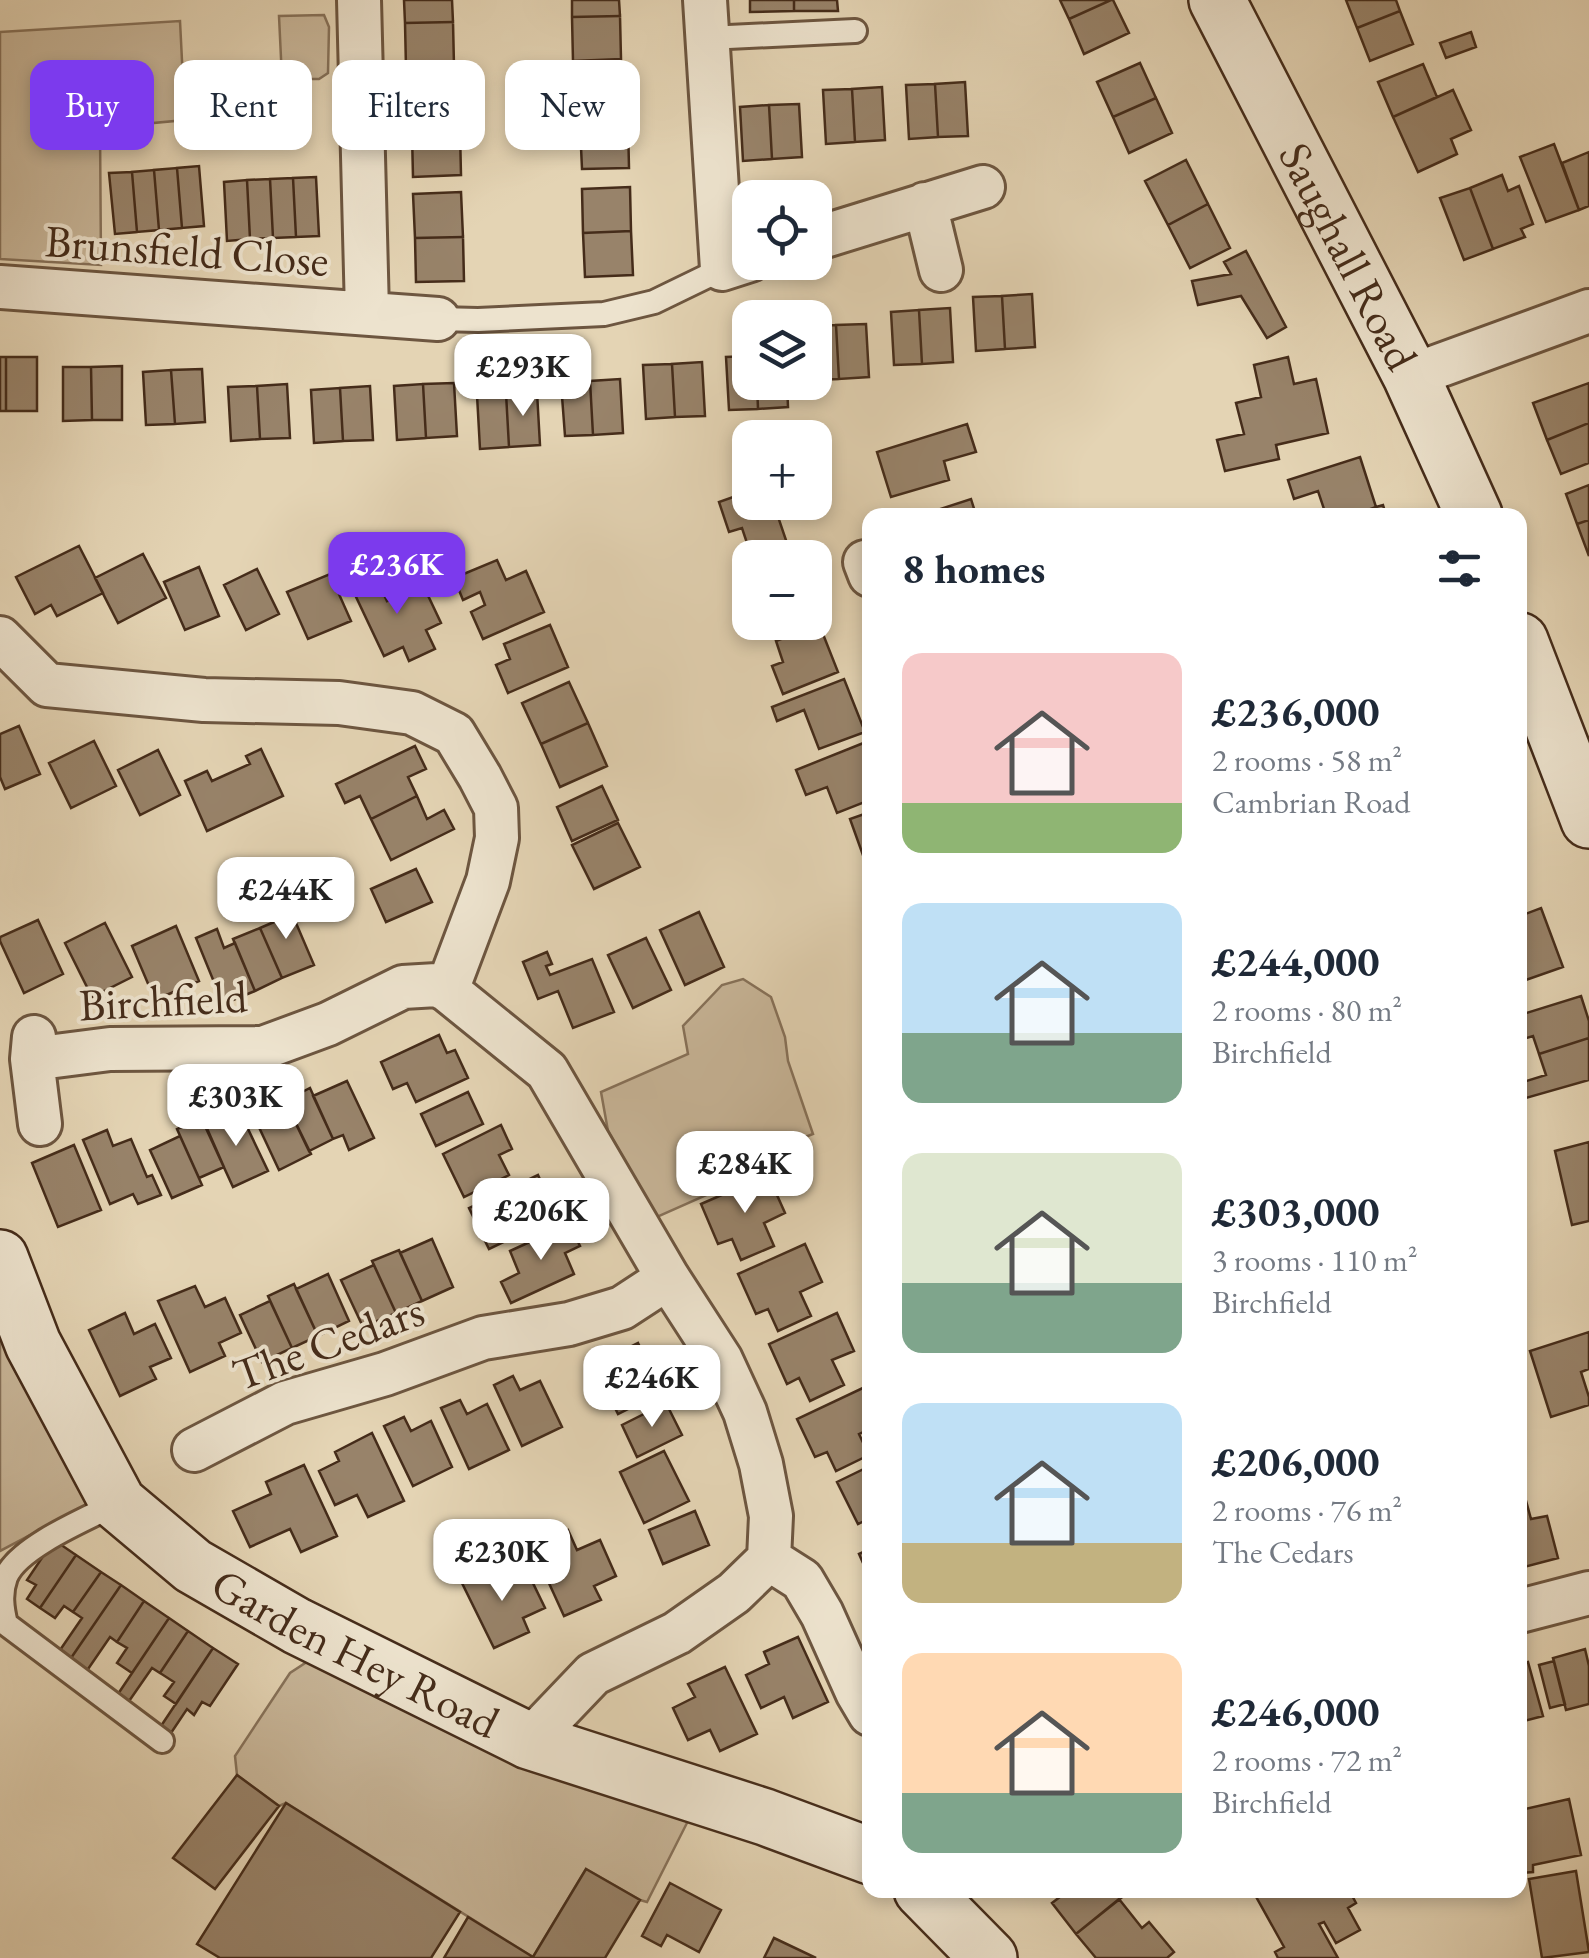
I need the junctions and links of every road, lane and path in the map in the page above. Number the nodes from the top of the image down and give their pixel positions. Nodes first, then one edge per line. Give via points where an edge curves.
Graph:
1 (359, 0) edge
2 (1216, 0) edge
3 (707, 19) edge
4 (856, 32) dead end
5 (983, 187) dead end
6 (925, 204) junction
7 (732, 230) edge
8 (832, 234) edge
9 (732, 266) edge
10 (941, 270) dead end
11 (0, 287) edge
12 (1589, 311) edge
13 (367, 312) junction
14 (438, 318) joint
15 (1412, 376) junction
16 (1471, 508) edge
17 (0, 638) edge
18 (1527, 661) edge
19 (1589, 820) edge
20 (448, 990) junction
21 (40, 1124) dead end
22 (0, 1258) edge
23 (668, 1278) junction
24 (194, 1450) dead end
25 (118, 1503) junction
26 (769, 1559) junction
27 (1589, 1593) edge
28 (1527, 1608) edge
29 (862, 1700) edge
30 (528, 1740) junction
31 (162, 1741) dead end
32 (862, 1853) edge
33 (930, 1898) edge
34 (989, 1958) edge

1 - 13 street, Brunsfield Close
2 - 15 street, Saughall Road
3 - 4 lane
3 - 7 street
5 - 6 street
6 - 8 street
6 - 10 street
9 - 14 lane via 654,302 604,314
11 - 13 street, Brunsfield Close
12 - 15 street
13 - 14 street, Brunsfield Close
15 - 16 street, Saughall Road
17 - 20 street via 47,686 204,700 339,702 412,713 454,734 496,808 498,838
18 - 19 street
20 - 21 street, Birchfield via 403,987 263,1048 33,1048
20 - 23 street via 547,1071
22 - 25 street, Garden Hey Road via 34,1344
23 - 24 street, The Cedars via 622,1308 484,1338 285,1403
23 - 26 street via 721,1360 745,1412 770,1516
25 - 30 street, Garden Hey Road via 193,1566 267,1609
25 - 31 lane via 28,1550 6,1574 0,1602 6,1624
26 - 29 street via 802,1580
26 - 30 street via 677,1633 593,1674
27 - 28 street
30 - 32 street, Garden Hey Road
33 - 34 street

